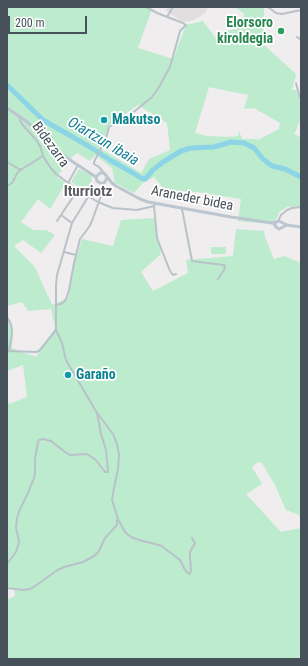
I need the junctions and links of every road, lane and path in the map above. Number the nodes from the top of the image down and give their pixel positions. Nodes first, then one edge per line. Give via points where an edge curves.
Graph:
1 (146, 7) edge
2 (173, 7) edge
3 (268, 7) edge
4 (301, 10) edge
5 (167, 16) junction
6 (297, 37) dead end
7 (301, 41) edge
8 (296, 83) dead end
9 (301, 100) edge
10 (7, 108) edge
11 (20, 117) junction
12 (43, 156) junction
13 (7, 162) edge
14 (78, 165) junction
15 (101, 168) junction
16 (22, 169) junction
17 (104, 173) junction
18 (98, 174) junction
19 (107, 177) junction
20 (105, 182) junction
21 (68, 183) junction
22 (99, 183) junction
23 (112, 183) junction
24 (7, 186) edge
25 (103, 189) junction
26 (78, 190) junction
27 (88, 197) junction
28 (98, 202) junction
29 (155, 205) junction
30 (301, 207) edge
31 (182, 209) junction
32 (60, 215) junction
33 (57, 221) dead end
34 (278, 222) junction
35 (72, 223) junction
36 (286, 224) junction
37 (283, 227) junction
38 (301, 227) edge
39 (64, 252) junction
40 (76, 255) junction
41 (176, 274) dead end
42 (218, 279) dead end
43 (56, 305) junction
44 (7, 317) edge
45 (56, 330) junction
46 (8, 351) edge
47 (97, 413) junction
48 (117, 516) junction
49 (192, 538) dead end
50 (7, 564) edge
51 (7, 588) edge

1 - 5 street
2 - 5 street
3 - 4 street via 282,14
5 - 15 street via 186,25 178,36 168,73 153,96 109,127 94,164
6 - 7 street
8 - 9 street
10 - 11 street
11 - 12 street, Bidezarra via 22,124 37,140
11 - 14 street
12 - 16 street
12 - 21 street, Bidezarra via 56,174
13 - 16 street
14 - 18 street
14 - 21 street
15 - 17 street
15 - 18 street
16 - 24 street
17 - 18 street
17 - 19 street
18 - 22 street
19 - 20 street
19 - 23 street, Araneder bidea
20 - 22 street
20 - 23 street, Araneder bidea
20 - 25 street
21 - 26 street, Bidezarra
22 - 25 street
23 - 29 street, Araneder bidea
25 - 28 street
26 - 27 street, Bidezarra
26 - 32 street
27 - 28 street, Bidezarra
27 - 35 street
28 - 29 street, Bidezarra via 113,208 137,210
28 - 40 street via 89,227 80,239
29 - 31 street, Araneder bidea
29 - 41 street via 157,238 170,271 173,275
30 - 34 street via 289,209 282,214
31 - 34 street, Araneder bidea
31 - 42 street via 192,261 225,266
32 - 33 street
32 - 35 street
34 - 36 street
34 - 37 street
34 - 37 street via 276,227
35 - 39 street
36 - 37 street
36 - 38 street
39 - 40 street
39 - 43 street via 57,280
40 - 43 street via 66,299
43 - 45 street
44 - 46 street via 12,334
45 - 46 street via 39,351
45 - 47 street via 66,360
47 - 48 street via 113,434 117,444 118,469 112,500
47 - 50 street via 106,450 108,472 87,454 70,455 51,441 39,440 34,478 17,518 18,546
48 - 49 street via 125,532 131,537 162,546 180,560 189,574 190,552 195,543
48 - 51 street via 117,526 105,538 100,551 94,556 56,571 30,589

